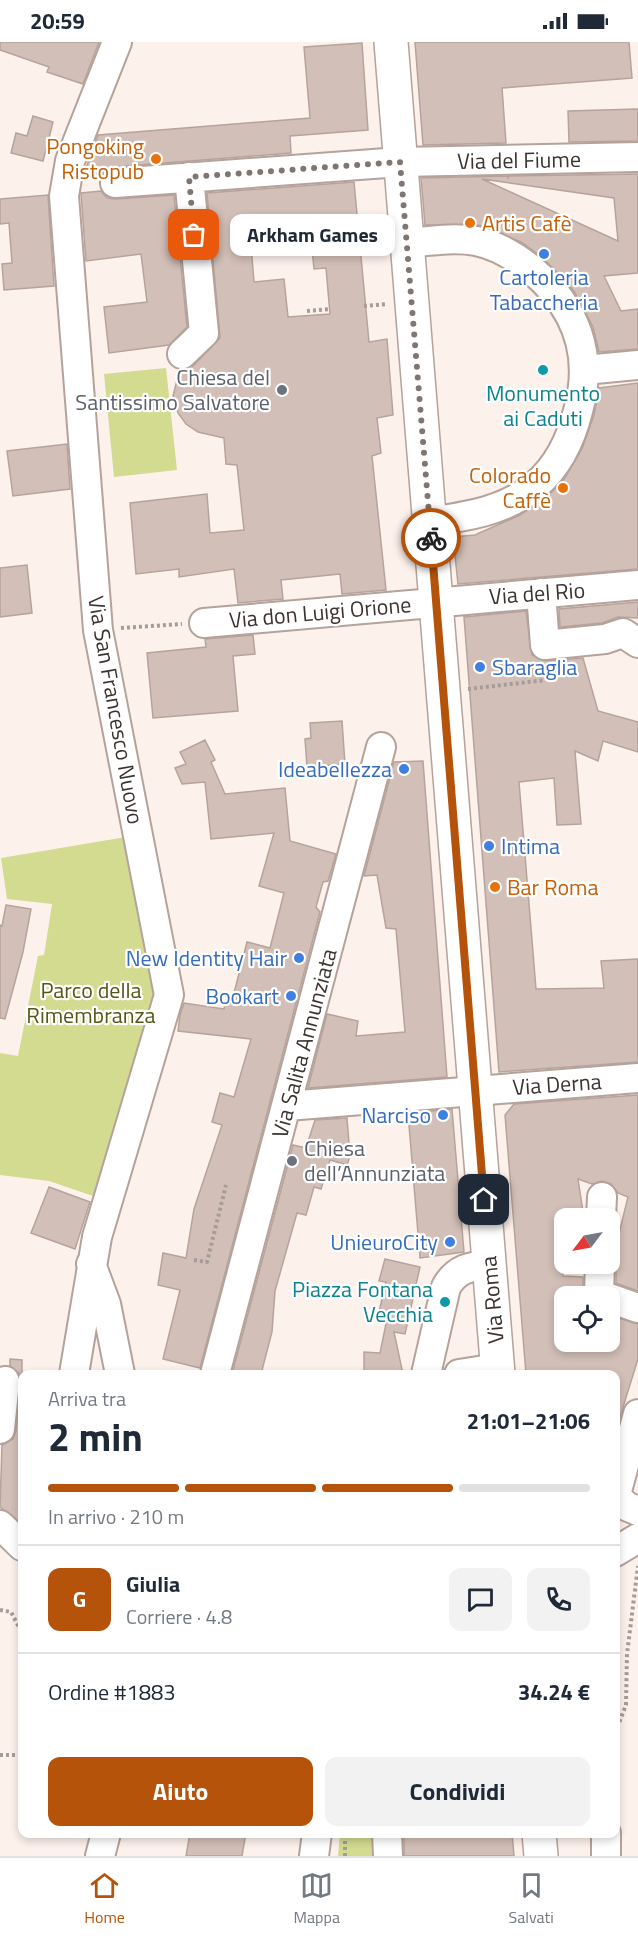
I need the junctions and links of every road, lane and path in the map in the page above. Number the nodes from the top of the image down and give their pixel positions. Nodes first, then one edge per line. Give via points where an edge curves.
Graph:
1 (117, 42) edge
2 (391, 42) edge
3 (638, 157) edge
4 (400, 162) junction
5 (189, 177) junction
6 (115, 183) dead end
7 (408, 243) junction
8 (330, 309) dead end
9 (307, 311) dead end
10 (182, 354) dead end
11 (638, 365) edge
12 (585, 370) junction
13 (430, 522) junction
14 (638, 585) edge
15 (541, 593) junction
16 (435, 601) junction
17 (204, 623) joint
18 (98, 630) junction
19 (638, 644) edge
20 (546, 680) dead end
21 (443, 691) junction
22 (381, 747) dead end
23 (638, 1078) edge
24 (476, 1091) junction
25 (287, 1106) junction
26 (226, 1185) dead end
27 (194, 1260) dead end
28 (91, 1264) junction
29 (489, 1265) junction
30 (620, 1302) edge
31 (638, 1308) edge
32 (75, 1370) edge
33 (119, 1370) edge
34 (216, 1370) edge
35 (427, 1370) edge
36 (498, 1370) edge
37 (5, 1381) dead end
38 (638, 1414) edge
39 (0, 1429) edge
40 (620, 1479) edge
41 (620, 1501) edge
42 (638, 1511) edge
43 (0, 1525) edge
44 (638, 1538) edge
45 (18, 1542) edge
46 (620, 1549) edge
47 (638, 1566) edge
48 (0, 1610) edge
49 (18, 1625) edge
50 (620, 1720) edge
51 (0, 1755) edge
52 (18, 1755) edge
53 (105, 1838) edge
54 (316, 1838) edge
55 (345, 1838) edge
56 (387, 1838) edge
57 (539, 1838) edge
58 (606, 1838) edge
59 (100, 1856) edge
60 (314, 1856) edge
61 (345, 1856) edge
62 (388, 1856) edge
63 (541, 1856) edge
64 (606, 1856) edge

1 - 18 street, Via San Francesco Nuovo via 70,161 64,196
2 - 4 main road, Via Roma
3 - 4 street, Via del Fiume
4 - 5 street, Via del Fiume
4 - 7 main road, Via Roma
5 - 6 street, Via del Fiume
5 - 10 street via 204,333
7 - 12 street via 458,239 477,242 515,258 550,285 567,308 578,328
7 - 13 main road, Via Roma
8 - 9 path
11 - 12 street
12 - 13 street via 575,425 562,455 537,485 488,511
13 - 16 main road, Via Roma
14 - 15 street, Via del Rio
15 - 16 street, Via del Rio
15 - 19 street via 545,645 605,639 623,633
16 - 17 street, Via don Luigi Orione
16 - 21 main road, Via Roma
17 - 18 path
18 - 28 street, Via San Francesco Nuovo via 169,995
20 - 21 path
21 - 24 main road, Via Roma
22 - 25 street, Via Salita Annunziata
23 - 24 street, Via Derna
24 - 25 street, Via Derna
24 - 29 main road, Via Roma
25 - 34 street, Via Salita Annunziata
26 - 27 path via 207,1262
28 - 32 street, Via San Francesco Nuovo
28 - 33 street via 106,1304
29 - 35 street via 465,1269 446,1287
29 - 36 main road, Via Roma
30 - 31 street
37 - 39 street
38 - 40 street
41 - 42 street
43 - 45 street
44 - 46 street
47 - 50 path via 627,1654 626,1705
48 - 49 path via 11,1612
51 - 52 path
53 - 59 street
54 - 60 street
55 - 61 path
56 - 62 street
57 - 63 main road
58 - 64 street

